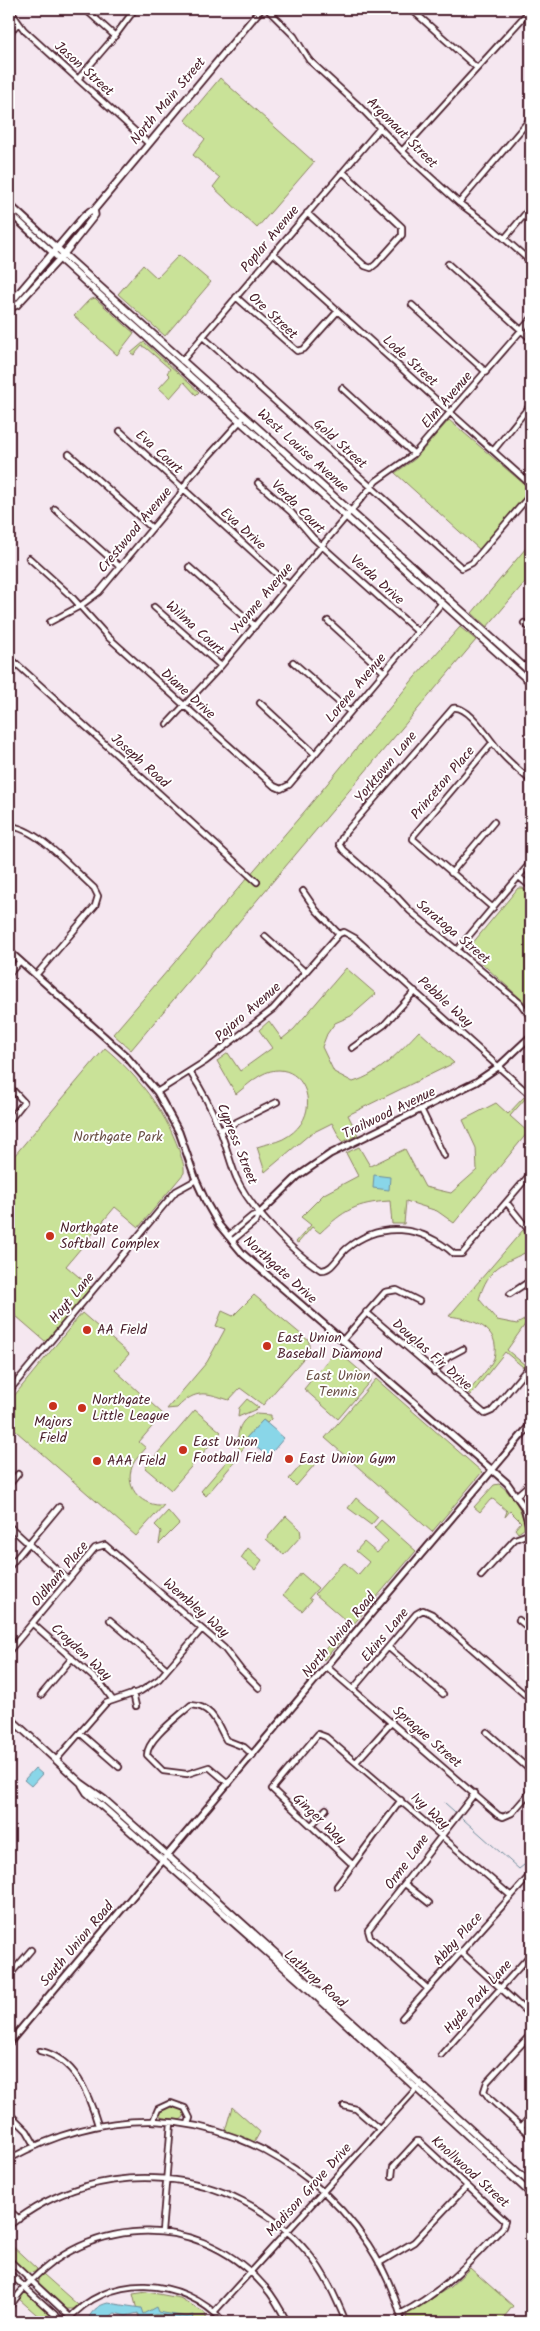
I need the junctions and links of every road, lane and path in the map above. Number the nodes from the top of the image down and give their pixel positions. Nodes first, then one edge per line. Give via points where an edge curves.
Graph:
1 (9, 9) edge
2 (85, 9) edge
3 (135, 9) edge
4 (261, 9) edge
5 (267, 9) edge
6 (411, 9) edge
7 (531, 9) edge
8 (18, 23) junction
9 (9, 34) edge
10 (115, 36) junction
11 (477, 68) junction
12 (78, 79) junction
13 (531, 118) edge
14 (380, 128) junction
15 (148, 143) junction
16 (402, 151) junction
17 (343, 172) junction
18 (459, 203) junction
19 (9, 204) edge
20 (531, 207) edge
21 (94, 210) junction
22 (9, 212) edge
23 (307, 213) junction
24 (505, 238) junction
25 (58, 248) junction
26 (273, 253) junction
27 (53, 254) junction
28 (64, 254) junction
29 (59, 259) junction
30 (531, 262) edge
31 (448, 264) dead end
32 (236, 297) junction
33 (412, 305) dead end
34 (9, 308) edge
35 (338, 312) junction
36 (531, 319) edge
37 (522, 330) junction
38 (203, 337) junction
39 (531, 339) edge
40 (180, 363) junction
41 (486, 372) junction
42 (342, 388) dead end
43 (528, 408) dead end
44 (451, 413) junction
45 (245, 416) junction
46 (240, 422) junction
47 (120, 431) dead end
48 (494, 451) junction
49 (69, 454) dead end
50 (414, 454) junction
51 (258, 483) dead end
52 (531, 486) edge
53 (371, 487) junction
54 (183, 489) junction
55 (531, 494) edge
56 (55, 510) dead end
57 (351, 511) junction
58 (346, 517) junction
59 (152, 528) junction
60 (322, 546) junction
61 (28, 558) dead end
62 (120, 567) junction
63 (190, 567) dead end
64 (289, 585) junction
65 (442, 603) junction
66 (80, 606) junction
67 (154, 607) dead end
68 (328, 621) dead end
69 (50, 622) dead end
70 (524, 623) dead end
71 (255, 626) junction
72 (531, 630) edge
73 (417, 631) junction
74 (9, 657) edge
75 (293, 662) dead end
76 (221, 666) junction
77 (384, 672) junction
78 (531, 673) edge
79 (531, 683) edge
80 (260, 703) dead end
81 (185, 707) junction
82 (350, 712) junction
83 (168, 724) dead end
84 (492, 743) junction
85 (315, 754) junction
86 (531, 780) edge
87 (286, 787) joint
88 (494, 822) dead end
89 (9, 826) edge
90 (531, 862) edge
91 (360, 864) joint
92 (452, 873) junction
93 (519, 877) junction
94 (257, 882) dead end
95 (531, 887) edge
96 (303, 891) dead end
97 (493, 908) junction
98 (339, 934) junction
99 (265, 936) dead end
100 (456, 950) junction
101 (9, 951) edge
102 (20, 961) junction
103 (306, 972) junction
104 (9, 974) edge
105 (36, 975) junction
106 (415, 990) junction
107 (531, 1018) edge
108 (531, 1036) edge
109 (352, 1048) dead end
110 (498, 1066) junction
111 (190, 1072) junction
112 (9, 1086) edge
113 (158, 1092) junction
114 (531, 1096) edge
115 (277, 1102) dead end
116 (421, 1109) junction
117 (9, 1121) edge
118 (220, 1130) junction
119 (444, 1156) dead end
120 (531, 1173) edge
121 (196, 1180) junction
122 (507, 1202) junction
123 (259, 1214) junction
124 (531, 1233) edge
125 (228, 1236) junction
126 (232, 1241) junction
127 (531, 1280) edge
128 (510, 1294) dead end
129 (419, 1301) dead end
130 (366, 1312) junction
131 (342, 1341) junction
132 (462, 1349) dead end
133 (531, 1364) edge
134 (434, 1372) junction
135 (9, 1391) edge
136 (531, 1424) edge
137 (492, 1470) junction
138 (18, 1474) dead end
139 (531, 1483) edge
140 (9, 1485) edge
141 (517, 1495) junction
142 (59, 1508) dead end
143 (9, 1526) edge
144 (531, 1534) edge
145 (28, 1544) junction
146 (113, 1551) joint
147 (9, 1567) edge
148 (482, 1576) dead end
149 (68, 1580) junction
150 (110, 1620) dead end
151 (519, 1620) dead end
152 (33, 1624) junction
153 (202, 1628) junction
154 (531, 1630) edge
155 (389, 1648) junction
156 (9, 1651) edge
157 (72, 1658) junction
158 (327, 1667) junction
159 (167, 1669) junction
160 (259, 1688) dead end
161 (353, 1689) junction
162 (133, 1693) junction
163 (443, 1694) dead end
164 (41, 1695) dead end
165 (112, 1699) junction
166 (531, 1699) edge
167 (136, 1706) dead end
168 (9, 1717) edge
169 (392, 1722) junction
170 (487, 1732) dead end
171 (80, 1733) junction
172 (253, 1755) junction
173 (56, 1760) junction
174 (356, 1762) junction
175 (119, 1767) dead end
176 (531, 1771) edge
177 (81, 1783) junction
178 (229, 1784) junction
179 (272, 1789) joint
180 (531, 1791) edge
181 (475, 1793) junction
182 (401, 1800) junction
183 (326, 1809) dead end
184 (311, 1826) junction
185 (441, 1836) junction
186 (168, 1856) junction
187 (163, 1861) junction
188 (353, 1865) junction
189 (531, 1874) edge
190 (405, 1884) junction
191 (337, 1886) dead end
192 (512, 1896) junction
193 (429, 1903) dead end
194 (31, 1950) dead end
195 (461, 1952) junction
196 (531, 1954) edge
197 (10, 1972) edge
198 (304, 1981) junction
199 (501, 1988) junction
200 (428, 1989) junction
201 (531, 2016) edge
202 (402, 2018) dead end
203 (531, 2034) edge
204 (9, 2043) edge
205 (40, 2051) dead end
206 (441, 2055) dead end
207 (421, 2084) junction
208 (416, 2089) junction
209 (344, 2106) dead end
210 (9, 2113) edge
211 (531, 2116) edge
212 (153, 2121) junction
213 (171, 2123) junction
214 (188, 2124) junction
215 (98, 2125) junction
216 (521, 2127) junction
217 (379, 2129) junction
218 (531, 2136) edge
219 (34, 2146) junction
220 (9, 2159) edge
221 (392, 2176) dead end
222 (166, 2178) junction
223 (531, 2184) edge
224 (466, 2186) junction
225 (322, 2191) junction
226 (531, 2194) edge
227 (9, 2210) edge
228 (19, 2219) junction
229 (9, 2226) edge
230 (288, 2231) junction
231 (162, 2232) junction
232 (9, 2260) edge
233 (379, 2263) junction
234 (250, 2272) junction
235 (9, 2274) edge
236 (31, 2280) junction
237 (24, 2287) junction
238 (9, 2308) edge
239 (214, 2312) junction
240 (400, 2314) junction
241 (70, 2316) junction
242 (64, 2322) edge
243 (224, 2322) edge
244 (287, 2322) edge
245 (346, 2322) edge
246 (402, 2322) edge

1 - 8 street, Jason Street
2 - 10 street
3 - 10 street
4 - 15 main road, North Main Street
5 - 14 street, Argonaut Street via 294,36 309,60
6 - 11 street
7 - 11 street
8 - 9 street
8 - 12 street, Jason Street
10 - 12 street
11 - 16 street
12 - 15 street, Jason Street
13 - 18 street
14 - 16 street, Argonaut Street
14 - 17 street, Poplar Avenue
15 - 21 main road, North Main Street
16 - 18 street, Argonaut Street
17 - 23 street, Poplar Avenue
17 - 23 street via 402,227 402,235 371,268
18 - 24 street, Argonaut Street
19 - 25 street
20 - 24 street
21 - 25 main road, North Main Street via 90,210
21 - 28 main road, North Main Street via 95,215
22 - 27 street
23 - 26 street, Poplar Avenue
24 - 30 street, Argonaut Street
25 - 27 main road, North Main Street
25 - 28 main road, West Louise Avenue
26 - 32 street, Poplar Avenue
26 - 35 street, Lode Street
27 - 29 main road, West Louise Avenue
27 - 34 main road, North Main Street
28 - 29 main road, North Main Street
28 - 40 main road, West Louise Avenue
29 - 34 main road, North Main Street via 17,305
29 - 40 main road, West Louise Avenue
31 - 37 street
32 - 35 street, Ore Street via 297,351 304,349
32 - 38 street, Poplar Avenue
33 - 41 street
35 - 44 street, Lode Street
36 - 37 street, Elm Avenue
37 - 39 street
37 - 41 street, Elm Avenue
38 - 40 street, Poplar Avenue
38 - 53 street, Gold Street
40 - 45 main road, West Louise Avenue
40 - 46 main road, West Louise Avenue
41 - 44 street, Elm Avenue
42 - 50 street
43 - 48 street
44 - 48 street, Lode Street
44 - 50 street, Elm Avenue
45 - 46 street, Crestwood Avenue
45 - 57 main road, West Louise Avenue
46 - 54 street, Crestwood Avenue via 189,478
46 - 58 main road, West Louise Avenue
47 - 54 street, Eva Court
48 - 52 street, Lode Street
49 - 59 street
50 - 53 street, Elm Avenue via 382,475
51 - 60 street, Verda Court
53 - 55 street, Gold Street via 463,568 472,563
53 - 57 street, Yvonne Avenue
54 - 59 street, Crestwood Avenue
54 - 64 street, Eva Drive
56 - 62 street
57 - 58 street, Yvonne Avenue
57 - 78 main road, West Louise Avenue
58 - 60 street, Yvonne Avenue
58 - 65 main road, West Louise Avenue
59 - 62 street, Crestwood Avenue
60 - 64 street, Yvonne Avenue
60 - 73 street, Verda Drive
61 - 66 street, Diane Drive
62 - 66 street, Crestwood Avenue via 99,592
63 - 71 street
64 - 71 street, Yvonne Avenue
65 - 73 street, Lorene Avenue
65 - 79 main road, West Louise Avenue
66 - 69 street, Crestwood Avenue
66 - 81 street, Diane Drive via 108,638
67 - 76 street, Wilma Court
68 - 77 street
70 - 72 street
71 - 76 street, Yvonne Avenue
73 - 77 street, Lorene Avenue
74 - 94 street, Joseph Road
75 - 82 street
76 - 81 street, Yvonne Avenue
77 - 82 street, Lorene Avenue
80 - 85 street
81 - 83 street, Yvonne Avenue
81 - 87 street, Diane Drive via 274,786
82 - 85 street, Lorene Avenue
84 - 86 street
84 - 91 street, Yorktown Lane via 477,723 462,710 453,708 340,840 340,846
84 - 92 street, Princeton Place via 414,835 413,839
85 - 87 street, Lorene Avenue
88 - 92 street
89 - 105 street via 20,827 35,836 94,888 98,896 95,906
90 - 93 street
91 - 100 street, Saratoga Street
92 - 97 street
93 - 95 street
93 - 97 street
96 - 98 street
97 - 100 street
98 - 103 street, Pajaro Avenue
98 - 106 street, Pebble Way via 344,932 356,938
99 - 103 street
100 - 107 street, Saratoga Street via 520,1003
101 - 102 street, Northgate Drive
102 - 104 street
102 - 105 street, Northgate Drive
103 - 111 street, Pajaro Avenue via 258,1022
105 - 113 street, Northgate Drive via 126,1056
106 - 109 street via 384,1025
106 - 110 street, Pebble Way
108 - 110 street, Trailwood Avenue
110 - 114 street, Pebble Way
110 - 116 street, Trailwood Avenue via 476,1082
111 - 113 street, Pajaro Avenue
111 - 118 street, Cypress Street via 204,1093
112 - 117 street via 24,1102
113 - 121 street, Northgate Drive via 179,1132
115 - 118 street
116 - 119 street
116 - 123 street, Trailwood Avenue via 311,1166
118 - 123 street, Cypress Street via 237,1178
120 - 122 street
121 - 125 street, Northgate Drive
121 - 135 street, Hoyt Lane via 176,1191
122 - 123 street, Cypress Street via 462,1254 456,1255 424,1233 388,1230 356,1242 324,1271 315,1267
122 - 124 street
123 - 125 street, Trailwood Avenue
123 - 126 street, Trailwood Avenue via 256,1221
125 - 126 street, Northgate Drive
126 - 131 street, Northgate Drive
127 - 128 street
129 - 130 street via 402,1291 389,1290
130 - 131 street
130 - 134 street, Douglas Fir Drive
131 - 137 street, Northgate Drive
132 - 134 street via 448,1357
133 - 134 street, Douglas Fir Drive via 492,1411 485,1414
136 - 137 street, North Union Road
137 - 141 street, Northgate Drive
137 - 158 street, North Union Road
138 - 140 street
139 - 141 street
141 - 144 street, Northgate Drive
142 - 145 street
143 - 145 street
144 - 148 street via 515,1540
145 - 147 street
145 - 149 street
146 - 149 street, Oldham Place via 105,1545 98,1546
146 - 153 street, Wembley Way
149 - 152 street, Oldham Place
150 - 159 street
151 - 154 street
152 - 156 street, Oldham Place
152 - 157 street, Croyden Way
153 - 159 street
153 - 160 street, Wembley Way
155 - 161 street, Ekins Lane
155 - 163 street
155 - 166 street, Ekins Lane via 419,1611 426,1611
157 - 164 street
157 - 165 street, Croyden Way via 102,1685
158 - 161 street, Sprague Street
158 - 172 street, North Union Road
159 - 162 street via 151,1686
161 - 169 street, Sprague Street
162 - 165 street
162 - 167 street
165 - 171 street
168 - 173 main road, Lathrop Road
169 - 174 street
169 - 181 street, Sprague Street
170 - 176 street
171 - 173 street
171 - 175 street
172 - 178 street, North Union Road
172 - 178 street via 244,1747 226,1740 212,1713 191,1705 162,1730 147,1749 147,1755 163,1771 187,1774 209,1767
173 - 177 main road, Lathrop Road
174 - 179 street, Ivy Way via 322,1734 314,1737
174 - 182 street, Ivy Way
177 - 186 main road, Lathrop Road
177 - 187 main road, Lathrop Road via 87,1793
178 - 186 street, North Union Road
179 - 184 street, Ginger Way
180 - 181 street, Sprague Street via 512,1814 503,1817
181 - 185 street, Orme Lane
182 - 185 street, Ivy Way
182 - 188 street
183 - 184 street
184 - 188 street, Ginger Way
185 - 190 street, Orme Lane
185 - 192 street, Ivy Way
186 - 187 street, North Union Road
186 - 198 main road, Lathrop Road
187 - 198 main road, Lathrop Road
187 - 204 street, South Union Road
188 - 191 street
189 - 192 street, Abby Place
190 - 193 street
190 - 200 street, Orme Lane via 368,1928 368,1933
192 - 195 street, Abby Place
194 - 197 street
195 - 199 street
195 - 200 street, Abby Place
196 - 199 street, Hyde Park Lane
198 - 207 main road, Lathrop Road
198 - 208 main road, Lathrop Road
199 - 201 street
199 - 206 street, Hyde Park Lane
200 - 202 street, Abby Place
203 - 216 street via 487,2082 484,2091
205 - 215 street via 57,2058 81,2081 90,2096
207 - 208 street, Madison Grove Drive
207 - 223 main road, Lathrop Road
208 - 217 street, Madison Grove Drive
208 - 226 main road, Lathrop Road
209 - 217 street via 356,2109
210 - 219 street via 27,2131
211 - 216 street
212 - 213 street
212 - 214 street via 158,2108 172,2103 185,2108 190,2118
212 - 215 street
213 - 214 street
213 - 222 street
214 - 225 street via 247,2143 276,2157
215 - 219 street
216 - 218 street
217 - 225 street, Madison Grove Drive
219 - 220 street
221 - 224 street, Knollwood Street via 394,2167 417,2141
222 - 228 street via 126,2178 95,2183 56,2195
222 - 230 street via 201,2184 227,2193 250,2204
222 - 231 street
224 - 233 street via 414,2242
224 - 240 street, Knollwood Street via 506,2221 503,2227 457,2275
225 - 230 street, Madison Grove Drive
225 - 233 street via 350,2218
227 - 228 street
228 - 229 street
230 - 234 street, Madison Grove Drive
230 - 245 street via 321,2271
231 - 234 street via 206,2244
231 - 236 street via 114,2234 79,2246
232 - 236 street
233 - 240 street
234 - 239 street, Madison Grove Drive
234 - 244 street via 266,2288
235 - 237 street
236 - 237 street
236 - 241 street
237 - 238 street
237 - 242 street
239 - 241 street via 196,2299 170,2288 135,2286 101,2295
239 - 243 street
240 - 246 street
241 - 242 street

